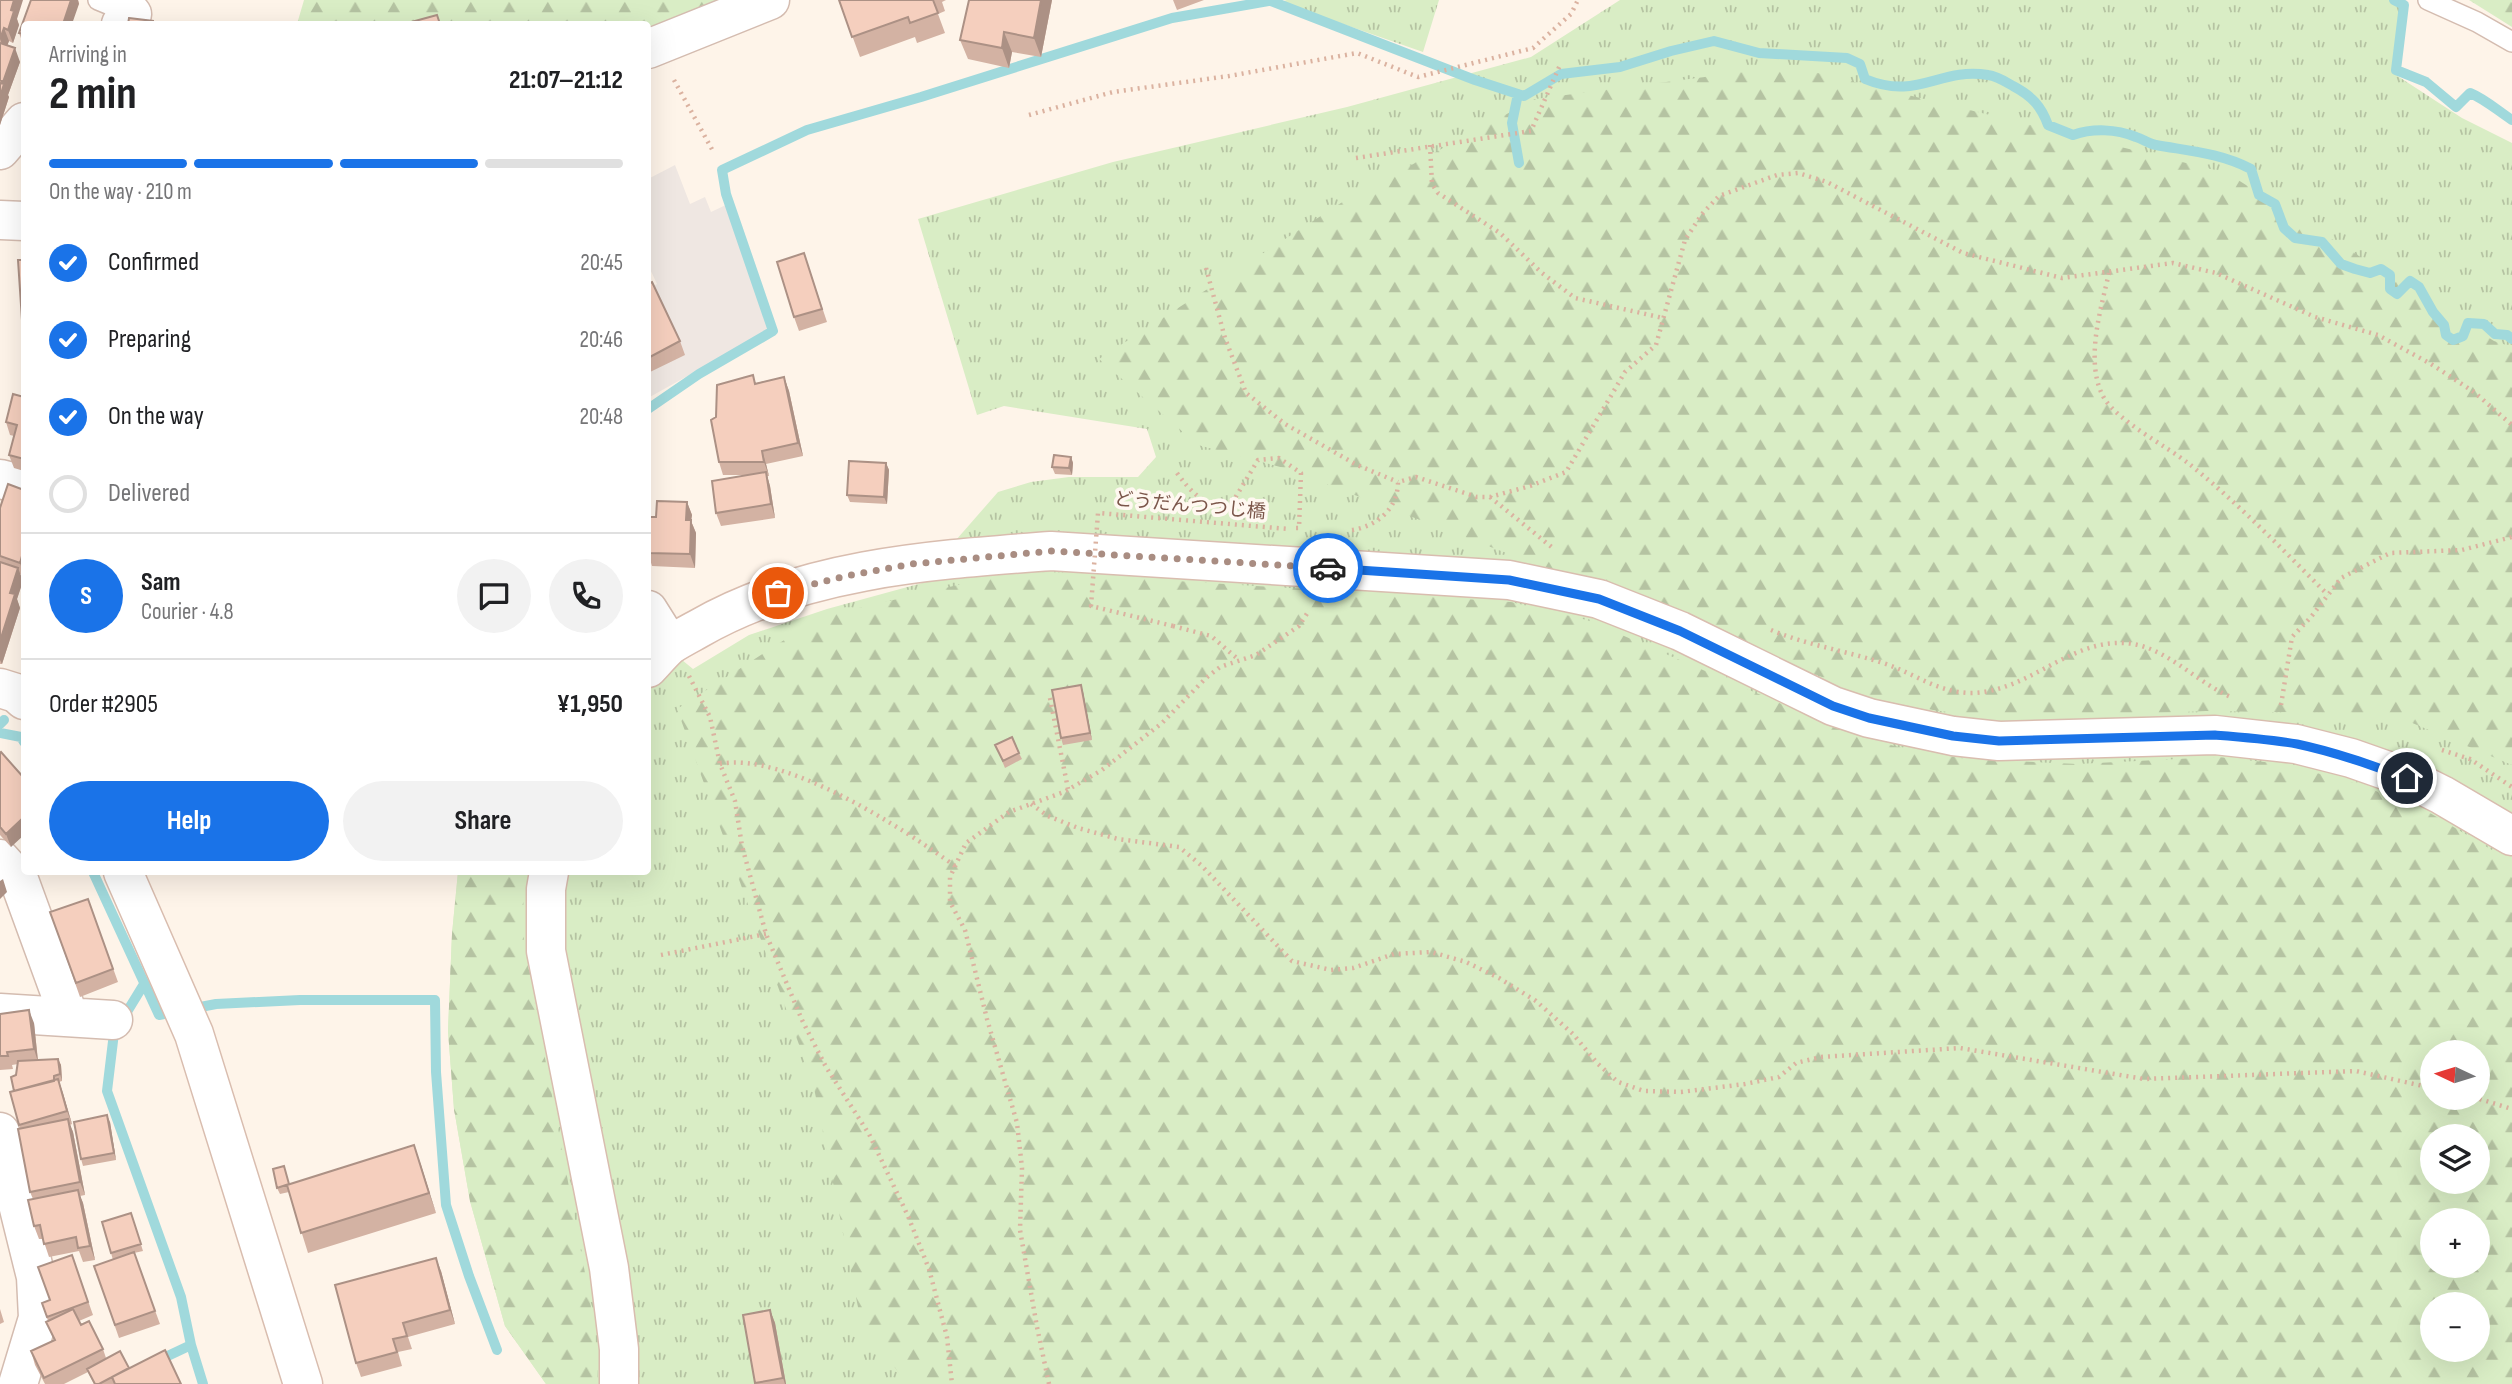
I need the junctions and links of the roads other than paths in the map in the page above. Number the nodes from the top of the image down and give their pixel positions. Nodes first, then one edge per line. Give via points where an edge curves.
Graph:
1 (770, 0) edge
2 (2428, 0) edge
3 (2512, 42) edge
4 (651, 47) edge
5 (21, 126) edge
6 (0, 150) edge
7 (0, 220) edge
8 (21, 221) edge
9 (0, 479) edge
10 (21, 484) edge
11 (651, 623) edge
12 (659, 657) edge
13 (2512, 836) edge
14 (0, 859) edge
15 (124, 875) edge
16 (549, 875) edge
17 (0, 1013) edge
18 (69, 1017) junction
19 (113, 1020) dead end
20 (2, 1148) edge
21 (18, 1384) edge
22 (303, 1384) edge
23 (619, 1384) edge

1 - 4 street
2 - 3 lane
5 - 6 street
7 - 8 street
9 - 10 street
11 - 12 street
12 - 13 street via 746,605 778,593 912,564 1051,551 1509,580 1599,599 1680,631 1833,706 1869,718 1999,741 2215,735 2296,744 2407,778
14 - 18 street via 19,880
15 - 22 street via 185,1014
16 - 23 street via 546,951 609,1268 620,1349
17 - 18 street
18 - 19 street
20 - 21 street via 36,1277 38,1318

